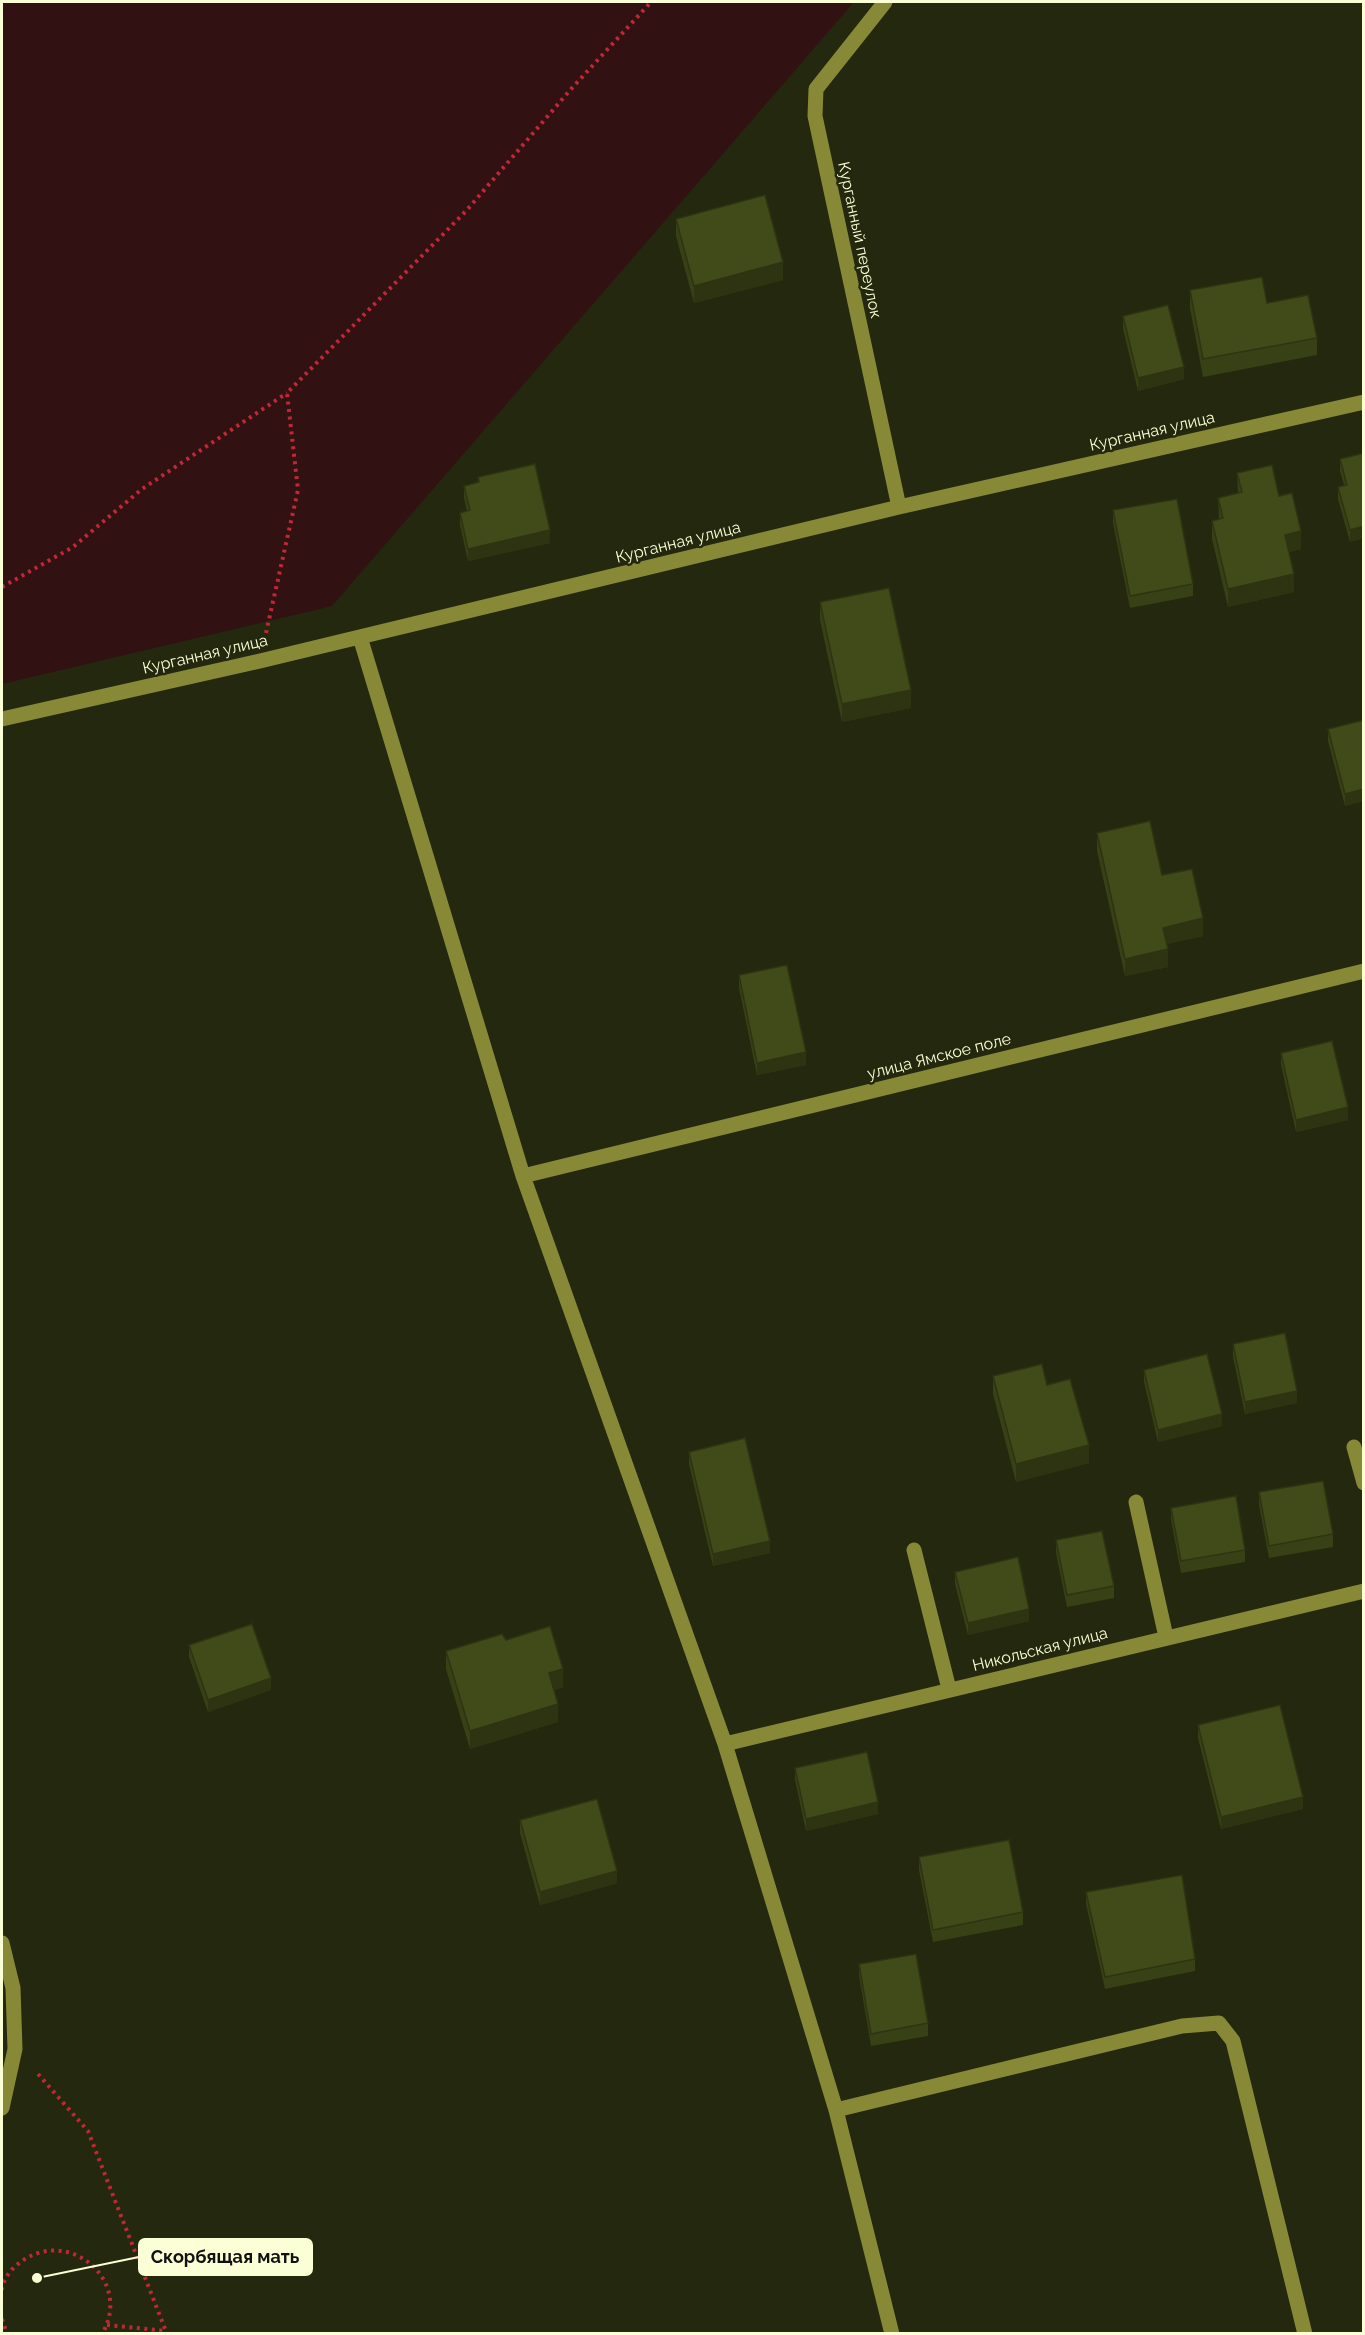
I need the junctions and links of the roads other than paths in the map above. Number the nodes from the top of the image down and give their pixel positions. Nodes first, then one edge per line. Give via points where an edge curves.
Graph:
1 (885, 2) edge
2 (1364, 402) edge
3 (899, 507) junction
4 (360, 637) junction
5 (2, 719) edge
6 (1364, 971) edge
7 (523, 1176) junction
8 (1354, 1447) dead end
9 (1364, 1483) edge
10 (1136, 1502) dead end
11 (914, 1550) dead end
12 (1364, 1591) edge
13 (1166, 1637) junction
14 (949, 1689) junction
15 (725, 1744) junction
16 (2, 1943) edge
17 (2, 2108) edge
18 (836, 2110) junction
19 (892, 2334) edge
20 (1305, 2334) edge

1 - 3 street, Курганный переулок via 816,89 815,116
2 - 3 street, Курганная улица
3 - 4 street, Курганная улица
4 - 5 street, Курганная улица
4 - 7 street
6 - 7 street, улица Ямское поле
7 - 15 street
8 - 9 street
10 - 13 street
11 - 14 street
12 - 13 street, Никольская улица
13 - 14 street, Никольская улица
14 - 15 street, Никольская улица
15 - 18 street
16 - 17 street via 13,1988 15,2049
18 - 19 street
18 - 20 street via 1182,2026 1219,2023 1233,2041

